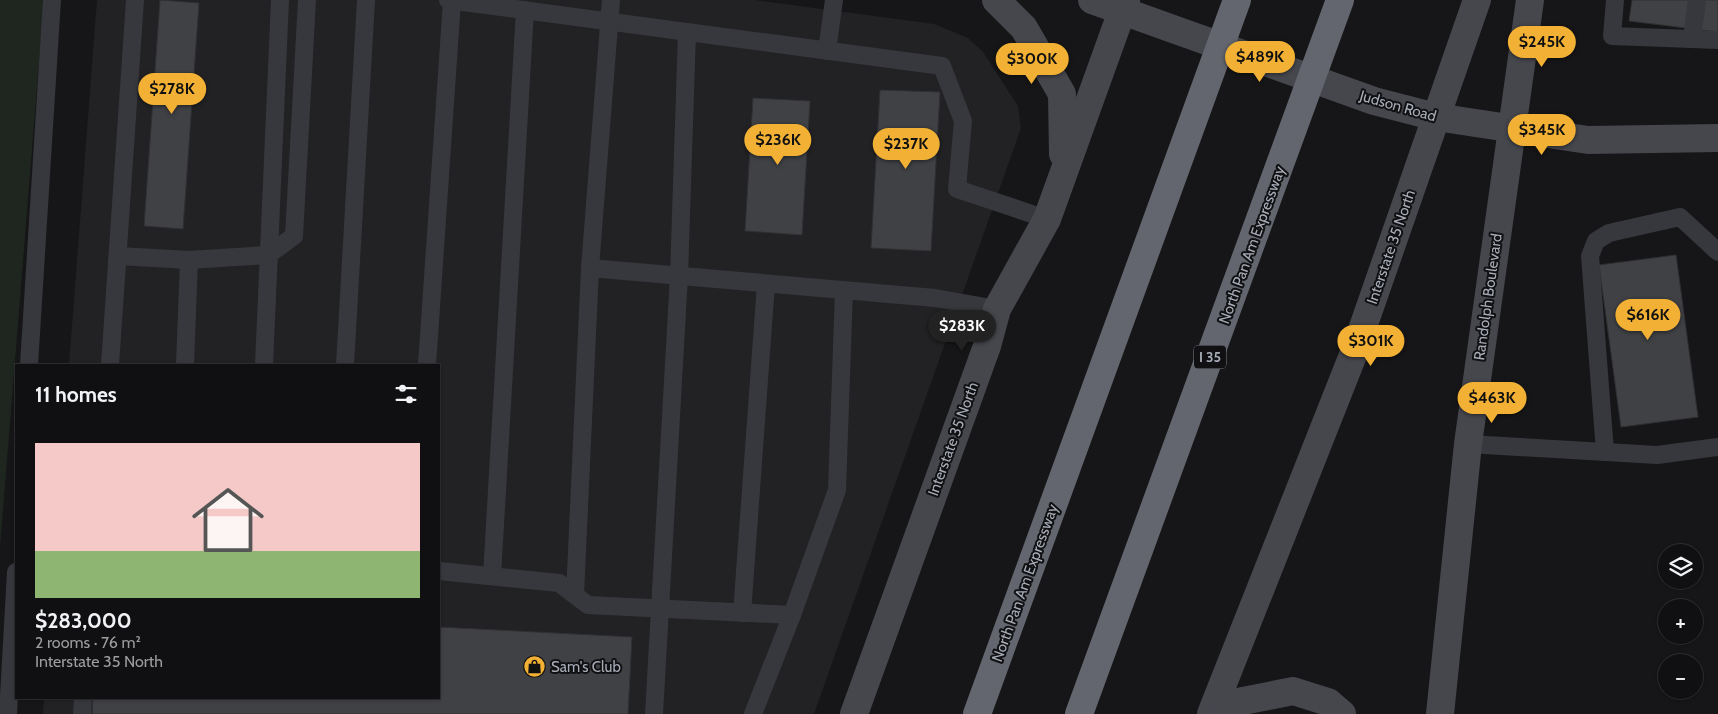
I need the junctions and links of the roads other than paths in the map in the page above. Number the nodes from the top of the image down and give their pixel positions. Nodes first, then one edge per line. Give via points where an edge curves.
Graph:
1 (52, 0) edge
2 (135, 0) edge
3 (280, 0) edge
4 (307, 0) edge
5 (366, 0) edge
6 (448, 0) edge
7 (452, 0) edge
8 (610, 0) edge
9 (834, 0) edge
10 (996, 0) edge
11 (1092, 0) edge
12 (1237, 0) edge
13 (1340, 0) edge
14 (1477, 0) edge
15 (1530, 0) edge
16 (1615, 0) edge
17 (1697, 0) edge
18 (1124, 5) edge
19 (525, 10) junction
20 (608, 21) junction
21 (687, 32) junction
22 (1692, 39) junction
23 (1718, 40) edge
24 (828, 51) junction
25 (1436, 117) junction
26 (1511, 130) junction
27 (1718, 138) edge
28 (1064, 170) junction
29 (1047, 218) junction
30 (1718, 252) edge
31 (118, 256) junction
32 (268, 256) junction
33 (189, 260) junction
34 (590, 268) junction
35 (680, 276) junction
36 (766, 284) junction
37 (844, 290) junction
38 (997, 309) junction
39 (29, 364) edge
40 (110, 364) edge
41 (185, 364) edge
42 (264, 364) edge
43 (345, 364) edge
44 (427, 364) edge
45 (1468, 444) junction
46 (1718, 447) edge
47 (1605, 452) junction
48 (440, 571) edge
49 (492, 576) junction
50 (15, 590) edge
51 (575, 594) junction
52 (659, 609) junction
53 (742, 613) junction
54 (792, 616) junction
55 (83, 699) edge
56 (8, 714) edge
57 (82, 714) edge
58 (654, 714) edge
59 (753, 714) edge
60 (854, 714) edge
61 (977, 714) edge
62 (1079, 714) edge
63 (1211, 714) edge
64 (1226, 714) edge
65 (1342, 714) edge
66 (1440, 714) edge

1 - 39 lane
2 - 31 lane
3 - 32 lane
4 - 32 lane via 294,236
5 - 43 lane
6 - 7 lane
7 - 19 lane
7 - 44 lane
8 - 20 lane
9 - 24 lane
10 - 28 main road via 1024,28 1062,94
11 - 18 main road, Judson Road
12 - 61 highway, North Pan Am Expressway
13 - 62 highway, North Pan Am Expressway / I 35
14 - 25 main road, Interstate 35 North
15 - 26 main road, Randolph Boulevard
16 - 22 lane via 1612,36
17 - 22 lane
18 - 25 main road, Judson Road via 1161,25 1374,101
18 - 28 main road, Interstate 35 North
19 - 20 lane
19 - 49 lane
20 - 21 lane
20 - 34 lane
21 - 24 lane
21 - 35 lane
22 - 23 lane
24 - 29 lane via 942,66 963,121 957,189
25 - 26 main road, Judson Road
25 - 63 main road, Interstate 35 North via 1355,350
26 - 27 main road, Judson Road via 1588,140
26 - 45 main road, Randolph Boulevard
28 - 29 main road, Interstate 35 North
29 - 38 main road, Interstate 35 North
30 - 47 lane via 1680,217 1609,233 1596,241 1590,256
31 - 33 lane
31 - 40 lane
32 - 33 lane
32 - 42 lane
33 - 41 lane
34 - 35 lane
34 - 51 lane
35 - 36 lane
35 - 52 lane
36 - 37 lane
36 - 53 lane
37 - 38 lane via 935,298
37 - 54 lane via 837,490
38 - 60 main road, Interstate 35 North via 987,346
45 - 47 lane
45 - 66 main road, Randolph Boulevard
46 - 47 lane via 1656,455
48 - 49 lane
49 - 51 lane via 559,582
50 - 56 lane
51 - 52 lane via 588,605
52 - 53 lane
52 - 58 lane
53 - 54 lane
54 - 59 lane
55 - 57 lane
64 - 65 main road via 1238,702 1293,691 1328,702

